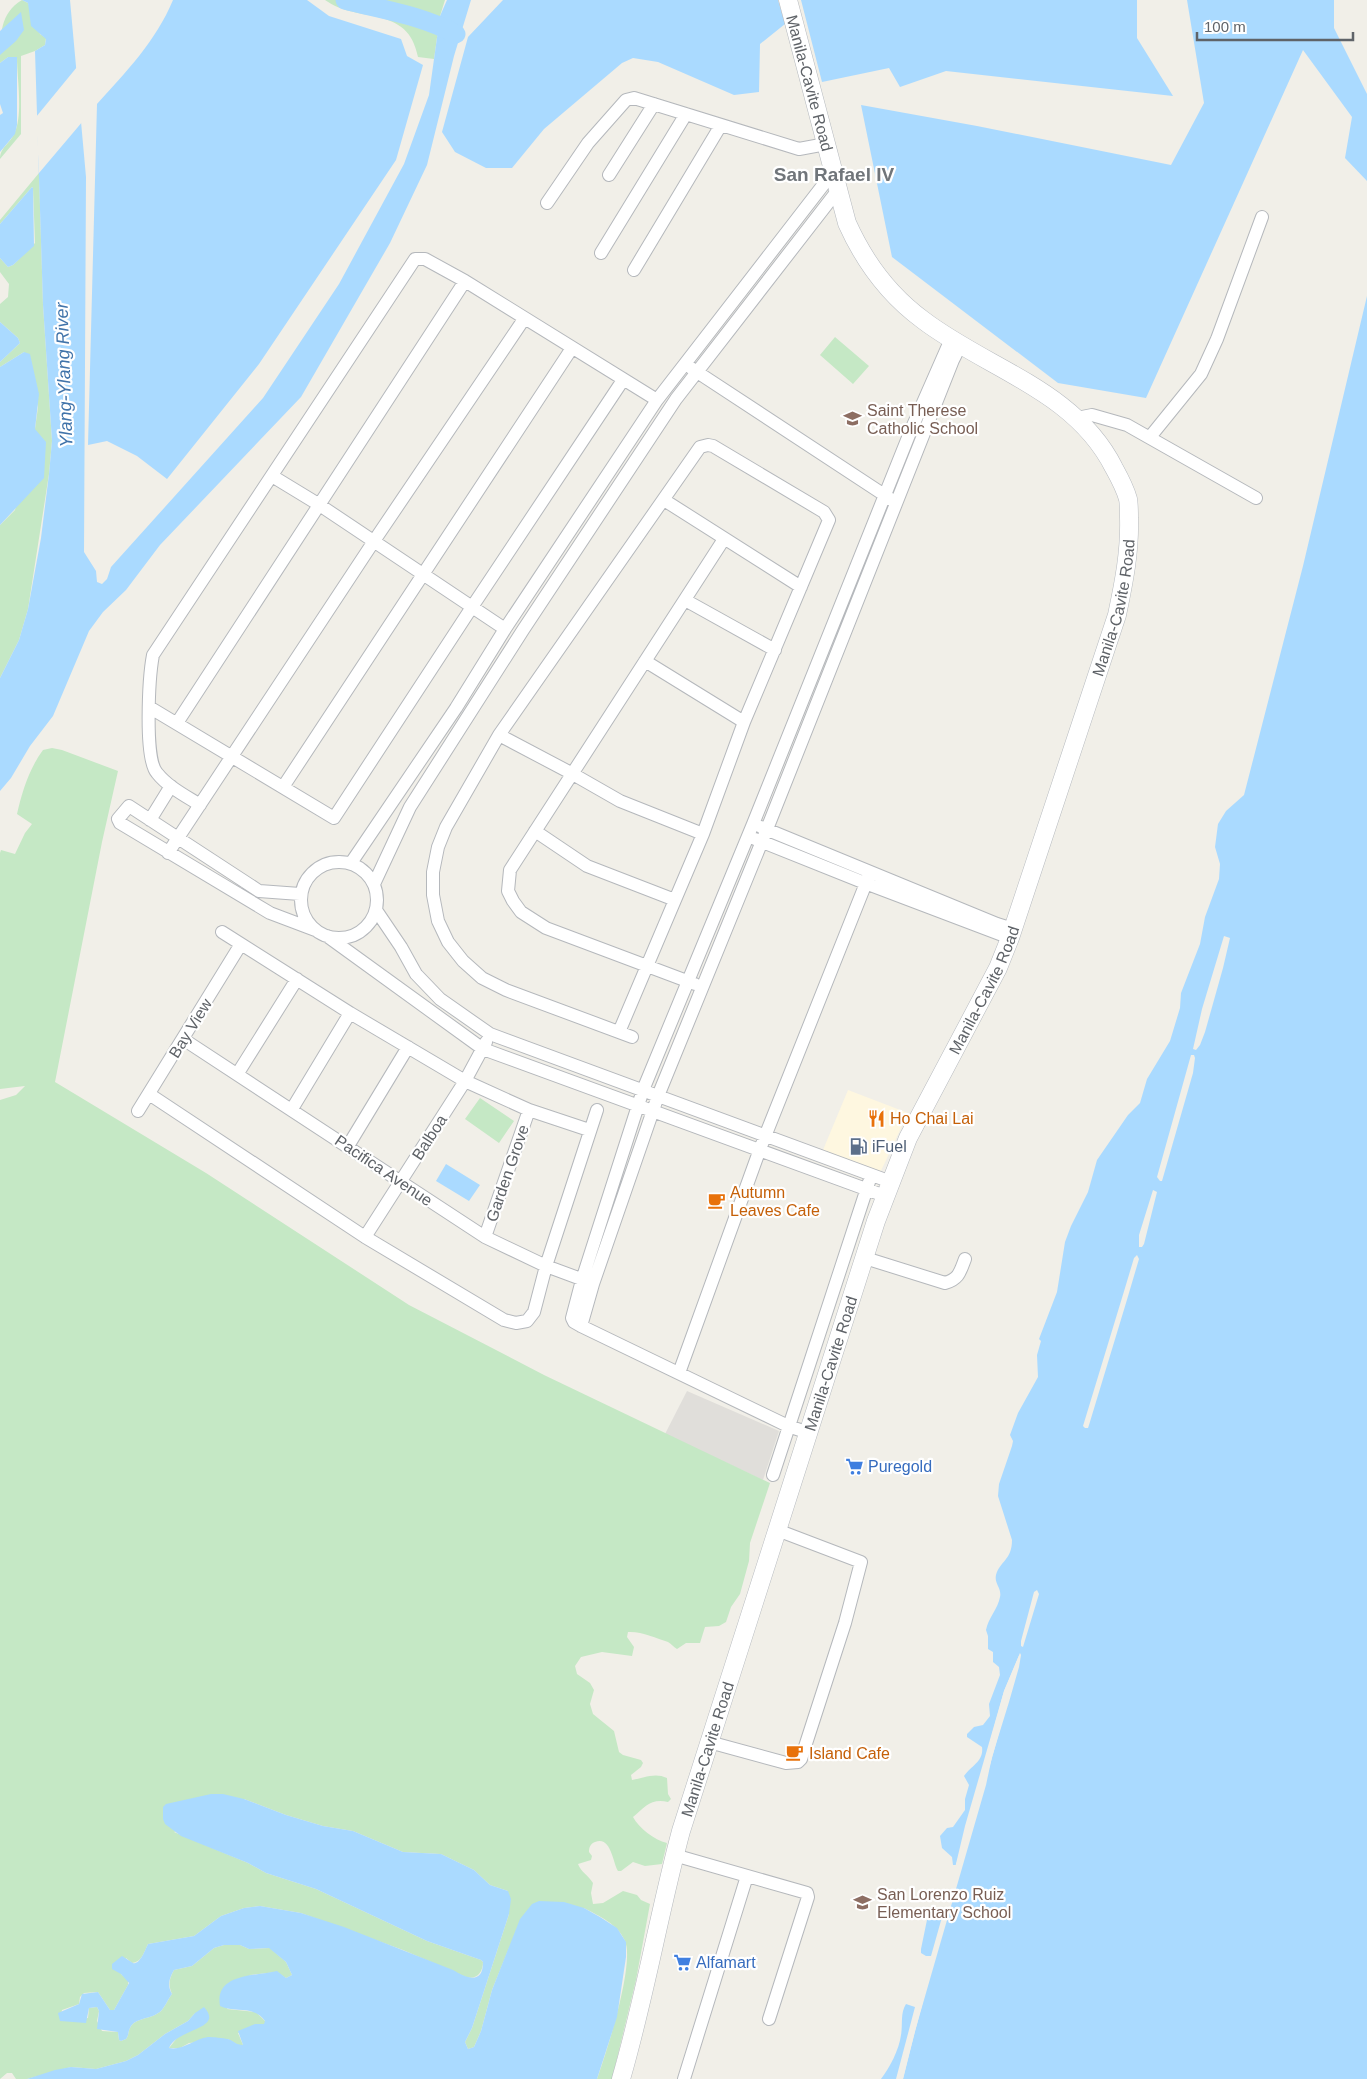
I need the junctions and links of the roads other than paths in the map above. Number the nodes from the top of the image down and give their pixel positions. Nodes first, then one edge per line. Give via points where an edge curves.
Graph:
1 (788, 0) edge
2 (654, 104) junction
3 (686, 114) junction
4 (721, 125) junction
5 (826, 144) junction
6 (834, 171) junction
7 (609, 175) dead end
8 (838, 190) junction
9 (547, 203) dead end
10 (1262, 217) dead end
11 (602, 253) dead end
12 (634, 270) dead end
13 (465, 281) junction
14 (524, 319) junction
15 (956, 341) junction
16 (572, 348) junction
17 (685, 363) junction
18 (698, 373) junction
19 (623, 380) junction
20 (657, 400) junction
21 (1077, 418) junction
22 (1150, 437) junction
23 (272, 476) junction
24 (1256, 498) dead end
25 (890, 499) junction
26 (664, 500) junction
27 (318, 504) junction
28 (724, 539) junction
29 (374, 541) junction
30 (422, 574) junction
31 (801, 587) junction
32 (685, 600) junction
33 (472, 607) junction
34 (505, 629) junction
35 (775, 650) junction
36 (645, 661) junction
37 (149, 707) junction
38 (456, 708) junction
39 (468, 716) junction
40 (744, 722) junction
41 (177, 723) junction
42 (499, 735) junction
43 (232, 756) junction
44 (572, 773) junction
45 (170, 786) junction
46 (283, 787) junction
47 (200, 805) junction
48 (150, 820) junction
49 (753, 824) junction
50 (767, 830) junction
51 (535, 831) junction
52 (703, 834) junction
53 (748, 836) junction
54 (178, 839) junction
55 (762, 842) junction
56 (168, 853) junction
57 (351, 863) junction
58 (868, 878) junction
59 (374, 884) junction
60 (300, 894) junction
61 (675, 900) junction
62 (376, 910) junction
63 (315, 930) junction
64 (222, 932) dead end
65 (1012, 933) junction
66 (327, 936) junction
67 (241, 944) junction
68 (648, 966) junction
69 (298, 979) junction
70 (688, 981) junction
71 (702, 987) junction
72 (350, 1013) junction
73 (619, 1032) junction
74 (490, 1034) junction
75 (632, 1037) dead end
76 (183, 1039) junction
77 (408, 1046) junction
78 (483, 1049) junction
79 (238, 1073) junction
80 (466, 1081) junction
81 (643, 1090) junction
82 (149, 1094) junction
83 (658, 1096) junction
84 (638, 1105) junction
85 (292, 1109) junction
86 (529, 1110) junction
87 (597, 1110) dead end
88 (653, 1110) junction
89 (138, 1111) dead end
90 (589, 1130) junction
91 (766, 1135) junction
92 (348, 1146) junction
93 (760, 1149) junction
94 (872, 1175) junction
95 (400, 1182) junction
96 (867, 1189) junction
97 (888, 1189) junction
98 (365, 1237) junction
99 (485, 1237) junction
100 (865, 1258) junction
101 (965, 1259) dead end
102 (546, 1266) junction
103 (588, 1282) junction
104 (679, 1374) junction
105 (788, 1426) junction
106 (809, 1433) junction
107 (773, 1475) dead end
108 (777, 1530) junction
109 (709, 1742) junction
110 (674, 1855) junction
111 (747, 1876) junction
112 (769, 2019) dead end
113 (622, 2079) edge
114 (684, 2079) edge

1 - 5 main road, Manila-Cavite Road
2 - 3 street
2 - 7 street
2 - 9 street via 636,98 626,100 588,143
3 - 4 street
3 - 11 street
4 - 5 street via 799,149
4 - 12 street
5 - 6 main road, Manila-Cavite Road
6 - 8 main road, Manila-Cavite Road
6 - 17 street
8 - 15 main road, Manila-Cavite Road via 853,237 877,274 906,307
8 - 18 street
10 - 22 street via 1201,374
13 - 14 street
13 - 23 street via 424,259 415,259
13 - 27 street
14 - 16 street
14 - 29 street
15 - 21 main road, Manila-Cavite Road via 1043,391
15 - 25 street via 910,430
16 - 19 street
16 - 30 street
17 - 18 street
17 - 20 street
18 - 25 street
18 - 39 street via 676,399
19 - 20 street
19 - 33 street
20 - 34 street
21 - 22 street via 1092,415 1127,425
21 - 65 main road, Manila-Cavite Road via 1111,461 1128,499 1127,569 1117,614
22 - 24 street
23 - 27 street
23 - 37 street via 153,655
25 - 49 street
25 - 50 street
26 - 28 street
26 - 31 street via 700,447 708,445 824,512 828,525
26 - 42 street
27 - 29 street
27 - 41 street
28 - 31 street
28 - 32 street
29 - 30 street
29 - 43 street
30 - 33 street
30 - 46 street
31 - 35 street
32 - 35 street
32 - 36 street
33 - 34 street
33 - 46 street via 334,818
34 - 38 street
35 - 40 street
36 - 40 street
36 - 44 street
37 - 41 street
37 - 45 street via 151,761 156,773
38 - 39 street
38 - 57 street
39 - 59 street via 410,807
40 - 52 street
41 - 43 street
42 - 44 street
42 - 73 street via 446,827 438,847 433,872 438,921 448,942 482,978
43 - 46 street
43 - 47 street
44 - 51 street
44 - 52 street via 620,801
45 - 47 street
45 - 48 street
47 - 54 street
48 - 54 street
48 - 56 street via 128,806 118,819
49 - 50 street
49 - 53 street
50 - 55 street
50 - 58 street
51 - 61 street via 587,866
51 - 68 street via 510,870 508,891 521,912 546,928
52 - 61 street
53 - 55 street
53 - 70 street
54 - 56 street
54 - 60 street via 259,890
55 - 58 street
55 - 71 street
56 - 63 street via 270,913
57 - 59 street via 365,871
57 - 60 street via 334,862 318,867 310,874
58 - 65 street via 997,924
58 - 91 street
59 - 62 street
60 - 63 street via 301,908
61 - 68 street
62 - 66 street via 371,922 351,936
62 - 74 street via 416,974 440,999
63 - 66 street
64 - 67 street
65 - 97 main road, Manila-Cavite Road via 998,968 908,1138
66 - 78 street
67 - 69 street
67 - 76 street, Bay View
68 - 70 street
68 - 73 street
69 - 72 street
69 - 79 street
70 - 71 street
70 - 81 street
71 - 83 street
72 - 77 street
72 - 85 street
73 - 75 street
74 - 78 street, Balboa
74 - 81 street
76 - 79 street, Pacifica Avenue
76 - 82 street, Bay View
77 - 80 street
77 - 92 street
78 - 80 street, Balboa
78 - 84 street
79 - 85 street, Pacifica Avenue
80 - 86 street
80 - 95 street, Balboa
81 - 83 street
81 - 84 street
82 - 89 street, Bay View
82 - 98 street
83 - 88 street
83 - 91 street
84 - 88 street
84 - 103 street
85 - 92 street, Pacifica Avenue
86 - 90 street
86 - 99 street, Garden Grove
87 - 90 street
88 - 93 street
88 - 103 street
90 - 102 street
91 - 93 street
91 - 94 street
92 - 95 street, Pacifica Avenue
93 - 96 street
93 - 104 street
94 - 96 street
94 - 97 street
95 - 98 street, Balboa
95 - 99 street, Pacifica Avenue
96 - 97 street
96 - 105 street
97 - 100 main road, Manila-Cavite Road
98 - 102 street via 504,1320 516,1322 527,1320 534,1312
99 - 102 street, Pacifica Avenue
100 - 101 street via 945,1283 959,1276
100 - 106 main road, Manila-Cavite Road
102 - 103 street, Pacifica Avenue
103 - 104 street via 581,1326
104 - 105 street
105 - 106 street
105 - 107 street
106 - 108 main road, Manila-Cavite Road
108 - 109 main road, Manila-Cavite Road
108 - 109 street via 861,1562 842,1632 798,1762 786,1764
109 - 110 main road, Manila-Cavite Road
110 - 111 street
110 - 113 main road, Manila-Cavite Road via 652,1962
111 - 112 street via 808,1895
111 - 114 street

